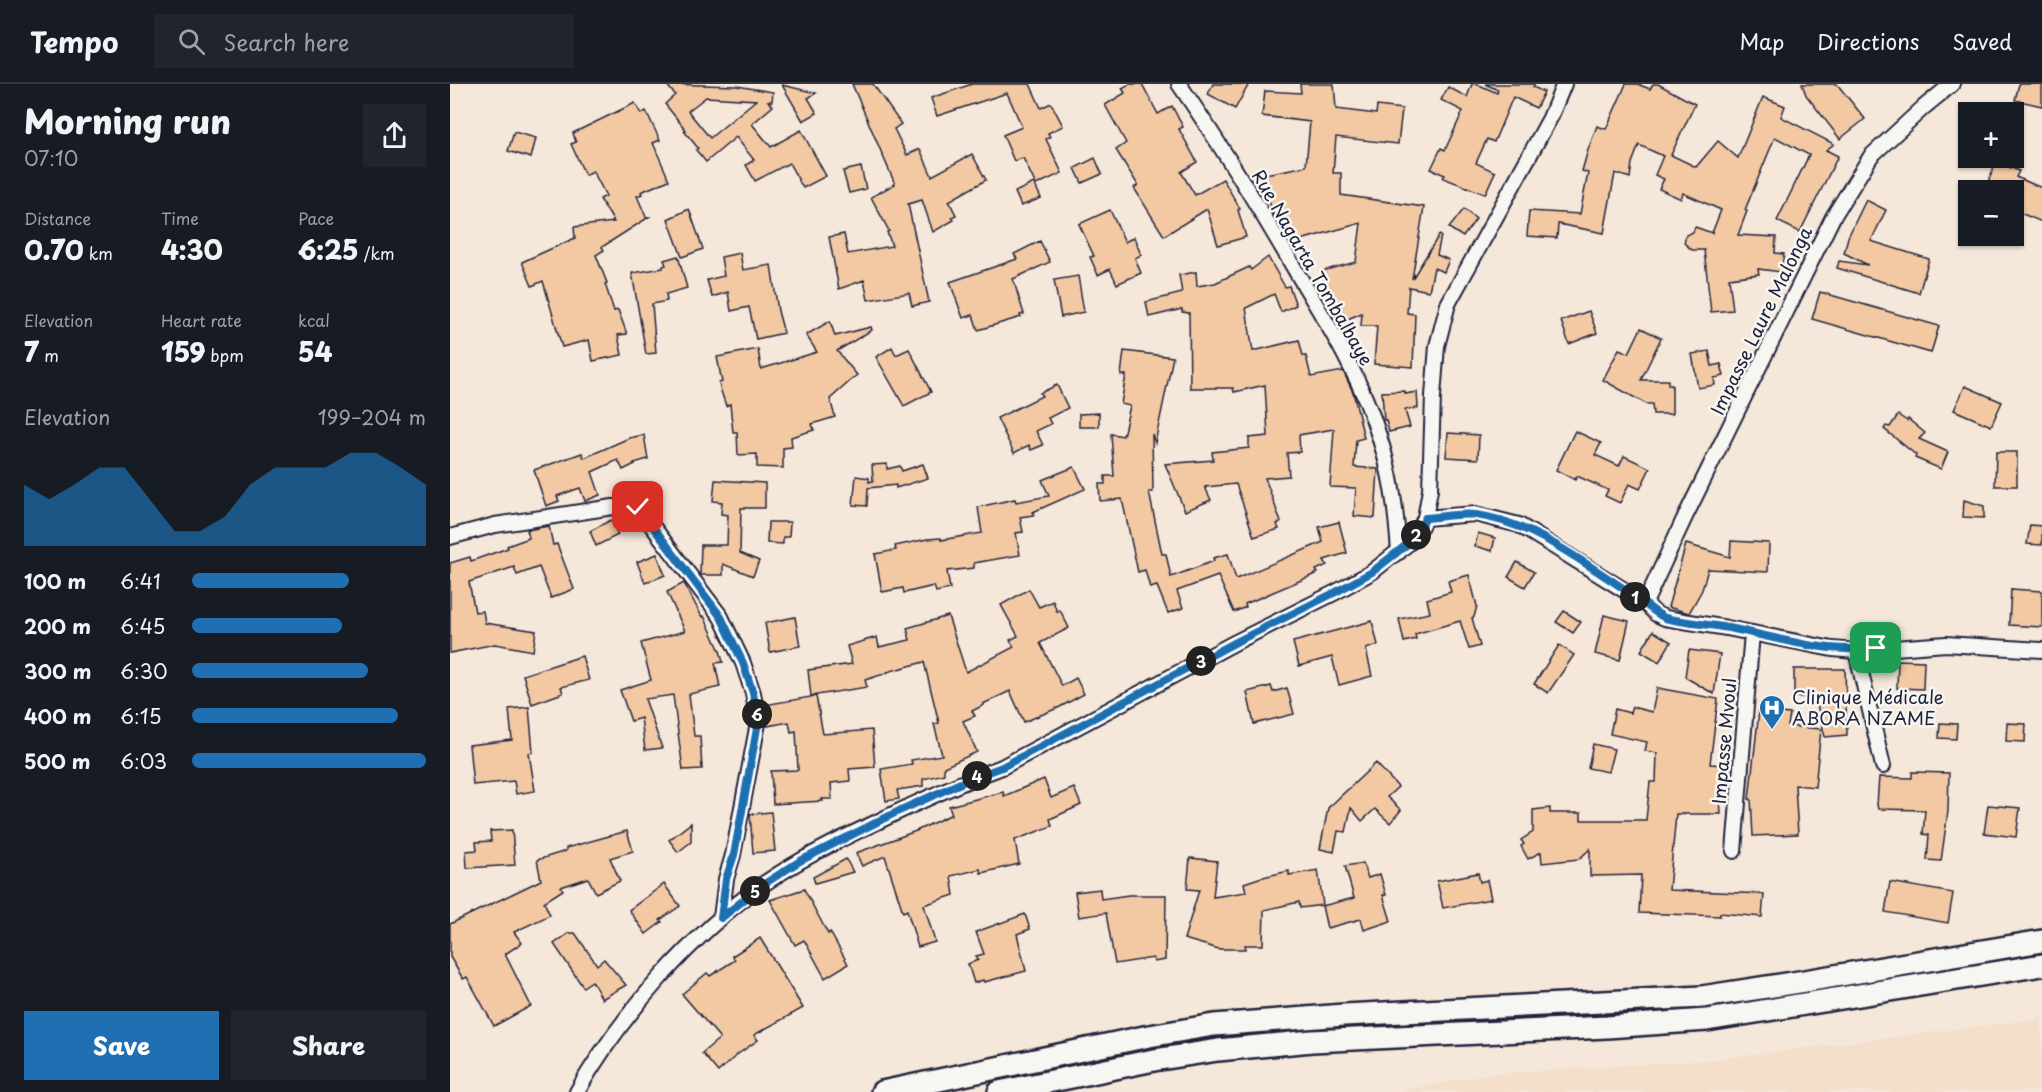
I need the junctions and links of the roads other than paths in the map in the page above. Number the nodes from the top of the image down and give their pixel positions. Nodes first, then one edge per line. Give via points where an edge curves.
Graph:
1 (1179, 84) edge
2 (1564, 84) edge
3 (1952, 84) edge
4 (1425, 518) junction
5 (450, 537) edge
6 (1399, 552) junction
7 (1645, 603) junction
8 (1752, 633) junction
9 (2042, 650) edge
10 (1856, 651) junction
11 (1883, 766) dead end
12 (1734, 851) dead end
13 (721, 918) junction
14 (2042, 941) edge
15 (2042, 965) edge
16 (577, 1092) edge
17 (882, 1092) edge
18 (999, 1092) edge

1 - 6 street, Rue Nagarta Tombalbaye via 1257,205 1346,356 1388,465 1395,496
2 - 4 street via 1550,118 1448,304 1437,346 1431,480
3 - 7 street, Impasse Laure Malonga via 1871,156 1833,217
4 - 6 street via 1414,539
4 - 7 street via 1475,514 1519,525
5 - 13 street via 495,525 613,507 638,507 721,617 743,663 758,723
6 - 13 street via 1336,592 1002,767 911,805 800,861
7 - 8 street via 1665,618
8 - 10 street
8 - 12 street, Impasse Mvoul
9 - 10 street via 1946,644
10 - 11 street
13 - 16 street via 617,1030
14 - 17 main road via 1702,997 1214,1025
15 - 18 main road via 1707,1020 1302,1041 1218,1050

